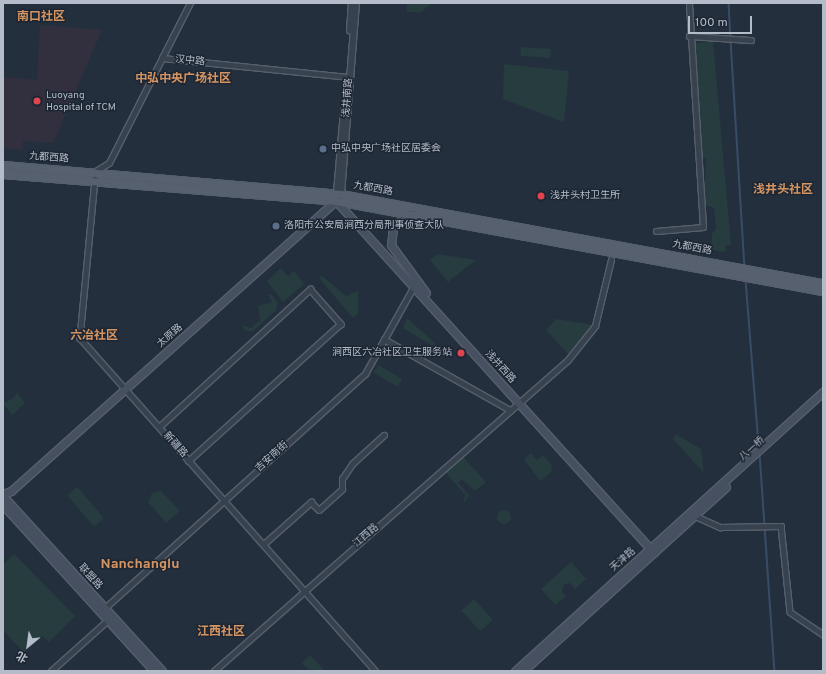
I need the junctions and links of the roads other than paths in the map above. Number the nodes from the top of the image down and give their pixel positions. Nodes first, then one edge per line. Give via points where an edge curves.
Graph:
1 (190, 3) edge
2 (352, 3) edge
3 (356, 3) edge
4 (689, 3) edge
5 (689, 36) junction
6 (751, 40) dead end
7 (162, 58) junction
8 (348, 77) junction
9 (3, 165) edge
10 (96, 171) junction
11 (3, 174) edge
12 (95, 179) junction
13 (339, 194) junction
14 (336, 201) junction
15 (410, 214) junction
16 (656, 231) dead end
17 (611, 260) dead end
18 (735, 270) junction
19 (823, 283) edge
20 (414, 286) junction
21 (823, 291) edge
22 (384, 339) junction
23 (125, 389) junction
24 (823, 392) edge
25 (823, 397) edge
26 (521, 401) junction
27 (510, 410) junction
28 (159, 427) junction
29 (384, 435) dead end
30 (777, 438) junction
31 (189, 461) junction
32 (743, 469) joint
33 (4, 500) edge
34 (226, 500) junction
35 (693, 515) junction
36 (265, 543) junction
37 (654, 549) junction
38 (304, 589) junction
39 (105, 608) junction
40 (108, 620) junction
41 (823, 634) edge
42 (51, 671) edge
43 (154, 671) edge
44 (162, 671) edge
45 (214, 671) edge
46 (376, 671) edge
47 (515, 671) edge
48 (523, 671) edge

1 - 7 street
2 - 8 street, 浅井南路
3 - 8 street, 浅井南路
4 - 5 street
5 - 6 street via 742,37
5 - 16 street via 703,227
7 - 8 street, 汉中路
7 - 10 street, 汉中路 via 109,162
8 - 13 street, 浅井南路
9 - 10 main road, 九都西路
10 - 13 main road, 九都西路
11 - 12 main road, 九都西路
12 - 14 main road, 九都西路
12 - 23 street, 新疆路 via 80,338
13 - 14 main road, 太原路
13 - 18 main road, 九都西路
14 - 15 main road, 九都西路
14 - 20 main road, 浅井西路
14 - 23 main road, 太原路
15 - 18 main road, 九都西路
15 - 26 main road, 浅井西路 via 391,232 391,245 396,257
17 - 26 street, 江西路 via 595,326 567,360
18 - 19 main road via 761,271
18 - 21 main road via 762,279
20 - 22 street, 吉安南街
20 - 26 main road, 浅井西路
22 - 27 street
22 - 34 street, 吉安南街 via 365,374
23 - 28 street, 新疆路
23 - 33 main road, 太原路
24 - 30 main road
25 - 30 main road
26 - 27 street, 江西路
26 - 37 main road, 浅井西路
27 - 38 street, 江西路
28 - 31 street, 新疆路
28 - 31 street via 310,289 341,324
29 - 36 street via 352,464 342,479 342,489 319,510 311,502
30 - 32 main road, 八一桥
31 - 34 street, 新疆路
32 - 35 main road, 天津路
33 - 39 main road, 联盟路
33 - 40 main road, 联盟路
34 - 36 street, 新疆路
34 - 39 street, 吉安南街
35 - 37 main road, 天津路
35 - 41 street via 720,527 781,526 790,612
36 - 38 street, 新疆路
37 - 47 main road, 天津路
37 - 48 main road, 天津路
38 - 45 street, 江西路
38 - 46 street, 新疆路
39 - 44 main road, 联盟路
40 - 42 street
40 - 43 main road, 联盟路

